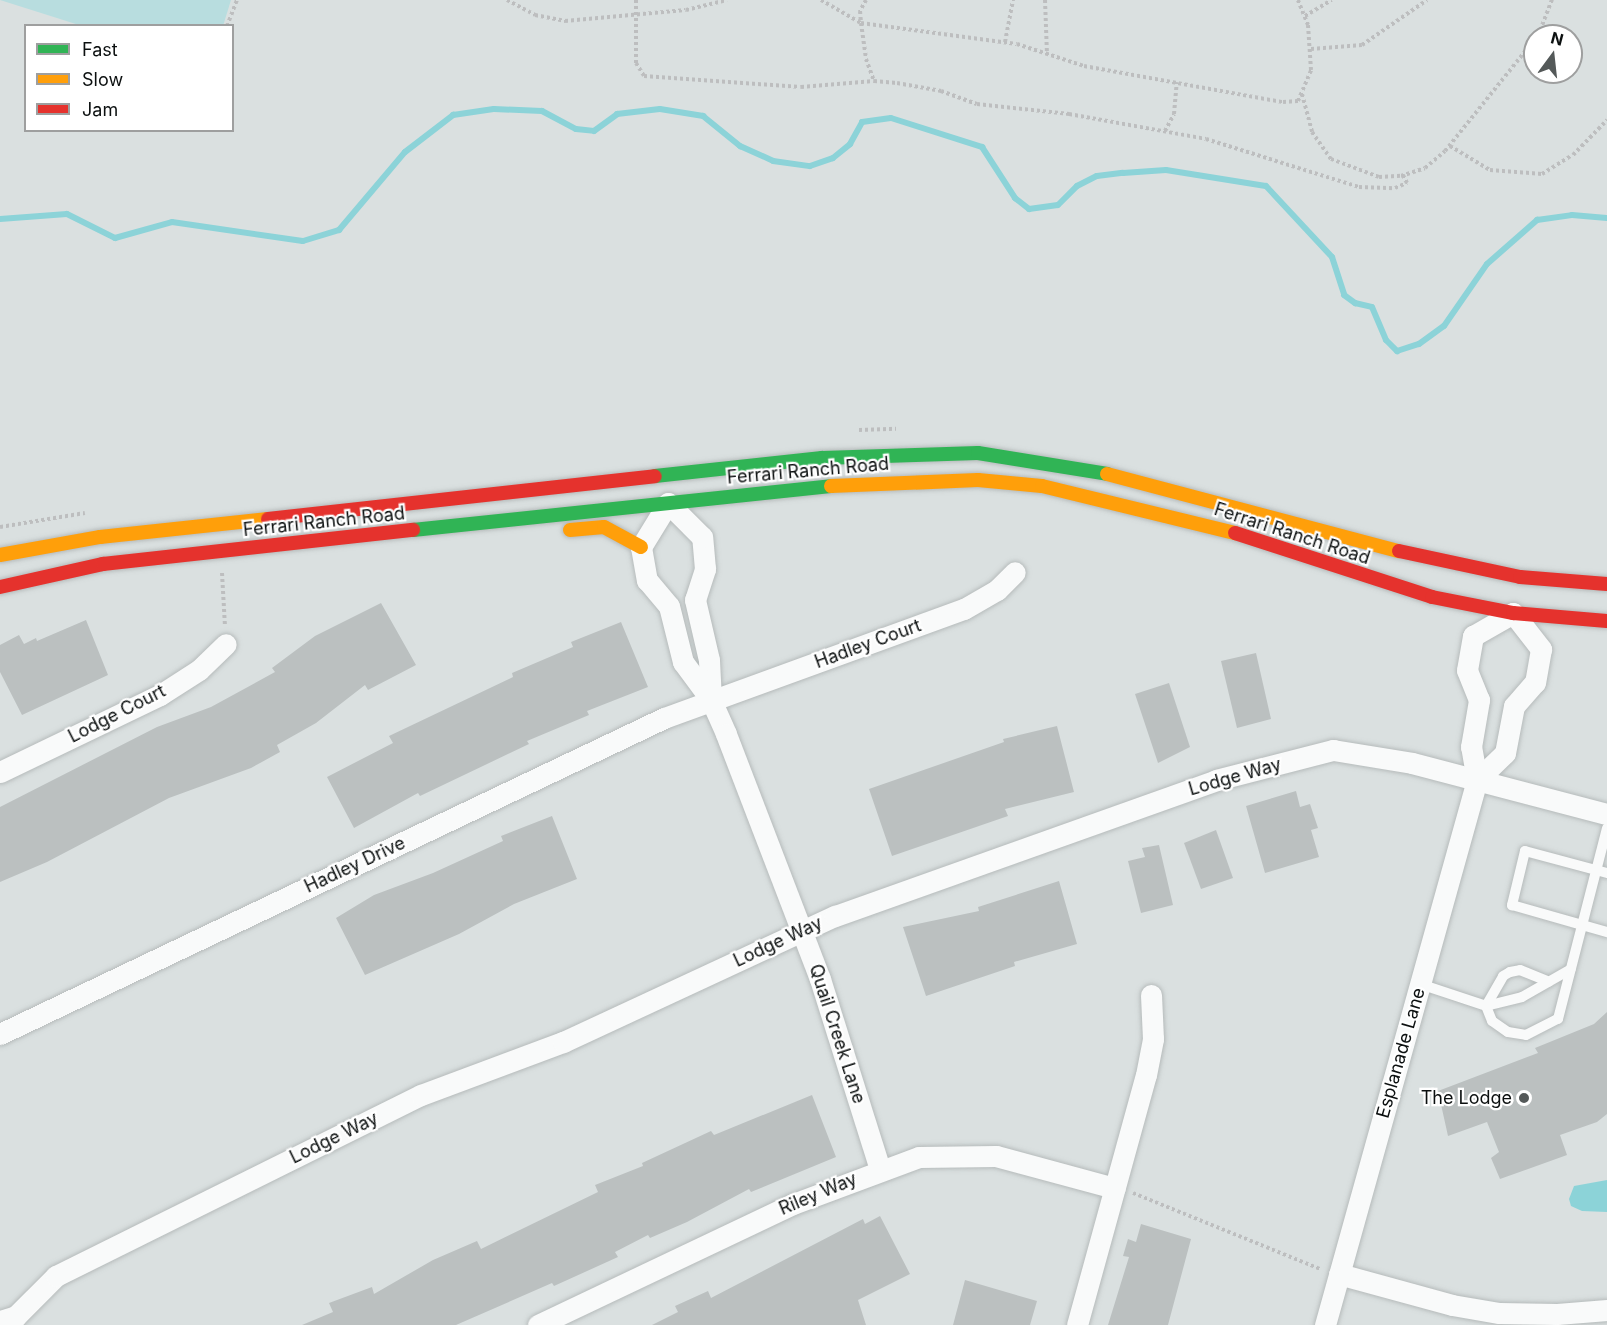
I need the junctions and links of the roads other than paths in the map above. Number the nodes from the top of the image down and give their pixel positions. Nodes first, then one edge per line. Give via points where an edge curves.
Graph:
1 (663, 476) junction
2 (668, 503) junction
3 (551, 532) dead end
4 (360, 536) junction
5 (482, 538) dead end
6 (641, 547) junction
7 (0, 555) edge
8 (1015, 572) dead end
9 (1520, 577) junction
10 (1607, 584) edge
11 (0, 587) edge
12 (695, 600) junction
13 (669, 606) junction
14 (1514, 612) junction
15 (1607, 621) edge
16 (226, 644) road end
17 (711, 700) junction
18 (1479, 700) junction
19 (1514, 706) junction
20 (0, 772) edge
21 (1477, 780) junction
22 (1607, 814) edge
23 (1607, 828) edge
24 (1602, 872) edge
25 (1582, 925) junction
26 (802, 931) junction
27 (1607, 932) edge
28 (1571, 969) junction
29 (1549, 982) junction
30 (1420, 984) junction
31 (1151, 995) dead end
32 (1486, 1006) junction
33 (0, 1034) edge
34 (880, 1169) junction
35 (1115, 1188) junction
36 (1340, 1274) junction
37 (1607, 1310) edge
38 (0, 1322) edge
39 (538, 1325) edge
40 (1077, 1325) edge
41 (1324, 1325) edge

1 - 2 main road
1 - 7 main road, Ferrari Ranch Road via 100,537
1 - 9 main road, Ferrari Ranch Road via 866,454 990,454 1133,478 1441,563
2 - 4 main road, Ferrari Ranch Road
2 - 6 street
2 - 12 street via 702,537 705,569
2 - 14 main road, Ferrari Ranch Road via 913,479 1042,486 1201,522 1377,581
3 - 6 main road via 604,527
4 - 5 main road
4 - 11 main road, Ferrari Ranch Road via 103,564
6 - 13 street via 647,580
8 - 17 street, Hadley Court via 997,590 964,609
9 - 10 main road, Ferrari Ranch Road
9 - 14 main road
12 - 13 street
12 - 17 street via 709,660
13 - 17 street via 683,662
14 - 15 main road, Ferrari Ranch Road
14 - 18 street via 1473,636 1467,669
14 - 19 street via 1541,649 1535,682
16 - 20 street, Lodge Court via 199,670 160,695
17 - 26 street, Quail Creek Lane
17 - 33 street, Hadley Drive via 664,718
18 - 19 street
18 - 21 street, Esplanade Lane via 1471,747
19 - 21 street via 1505,753
21 - 22 street, Lodge Way
21 - 26 street, Lodge Way via 1333,750 1216,780
21 - 30 street, Esplanade Lane
23 - 24 lane
24 - 25 lane
24 - 25 lane via 1525,851 1512,905
25 - 27 lane
25 - 28 lane
26 - 34 street, Quail Creek Lane
26 - 38 street, Lodge Way via 563,1042 421,1095 56,1276 16,1316
28 - 29 lane
28 - 32 lane via 1562,1011 1545,1029 1526,1035 1508,1032 1492,1021
29 - 32 lane via 1522,997
29 - 32 lane via 1520,970 1510,972 1503,976
30 - 32 lane
30 - 36 street, Esplanade Lane
31 - 35 street via 1154,1039
34 - 35 street, Riley Way via 920,1157 996,1155
34 - 39 street, Riley Way via 793,1204
35 - 40 street
36 - 37 street via 1452,1305 1499,1313
36 - 41 street, Esplanade Lane

